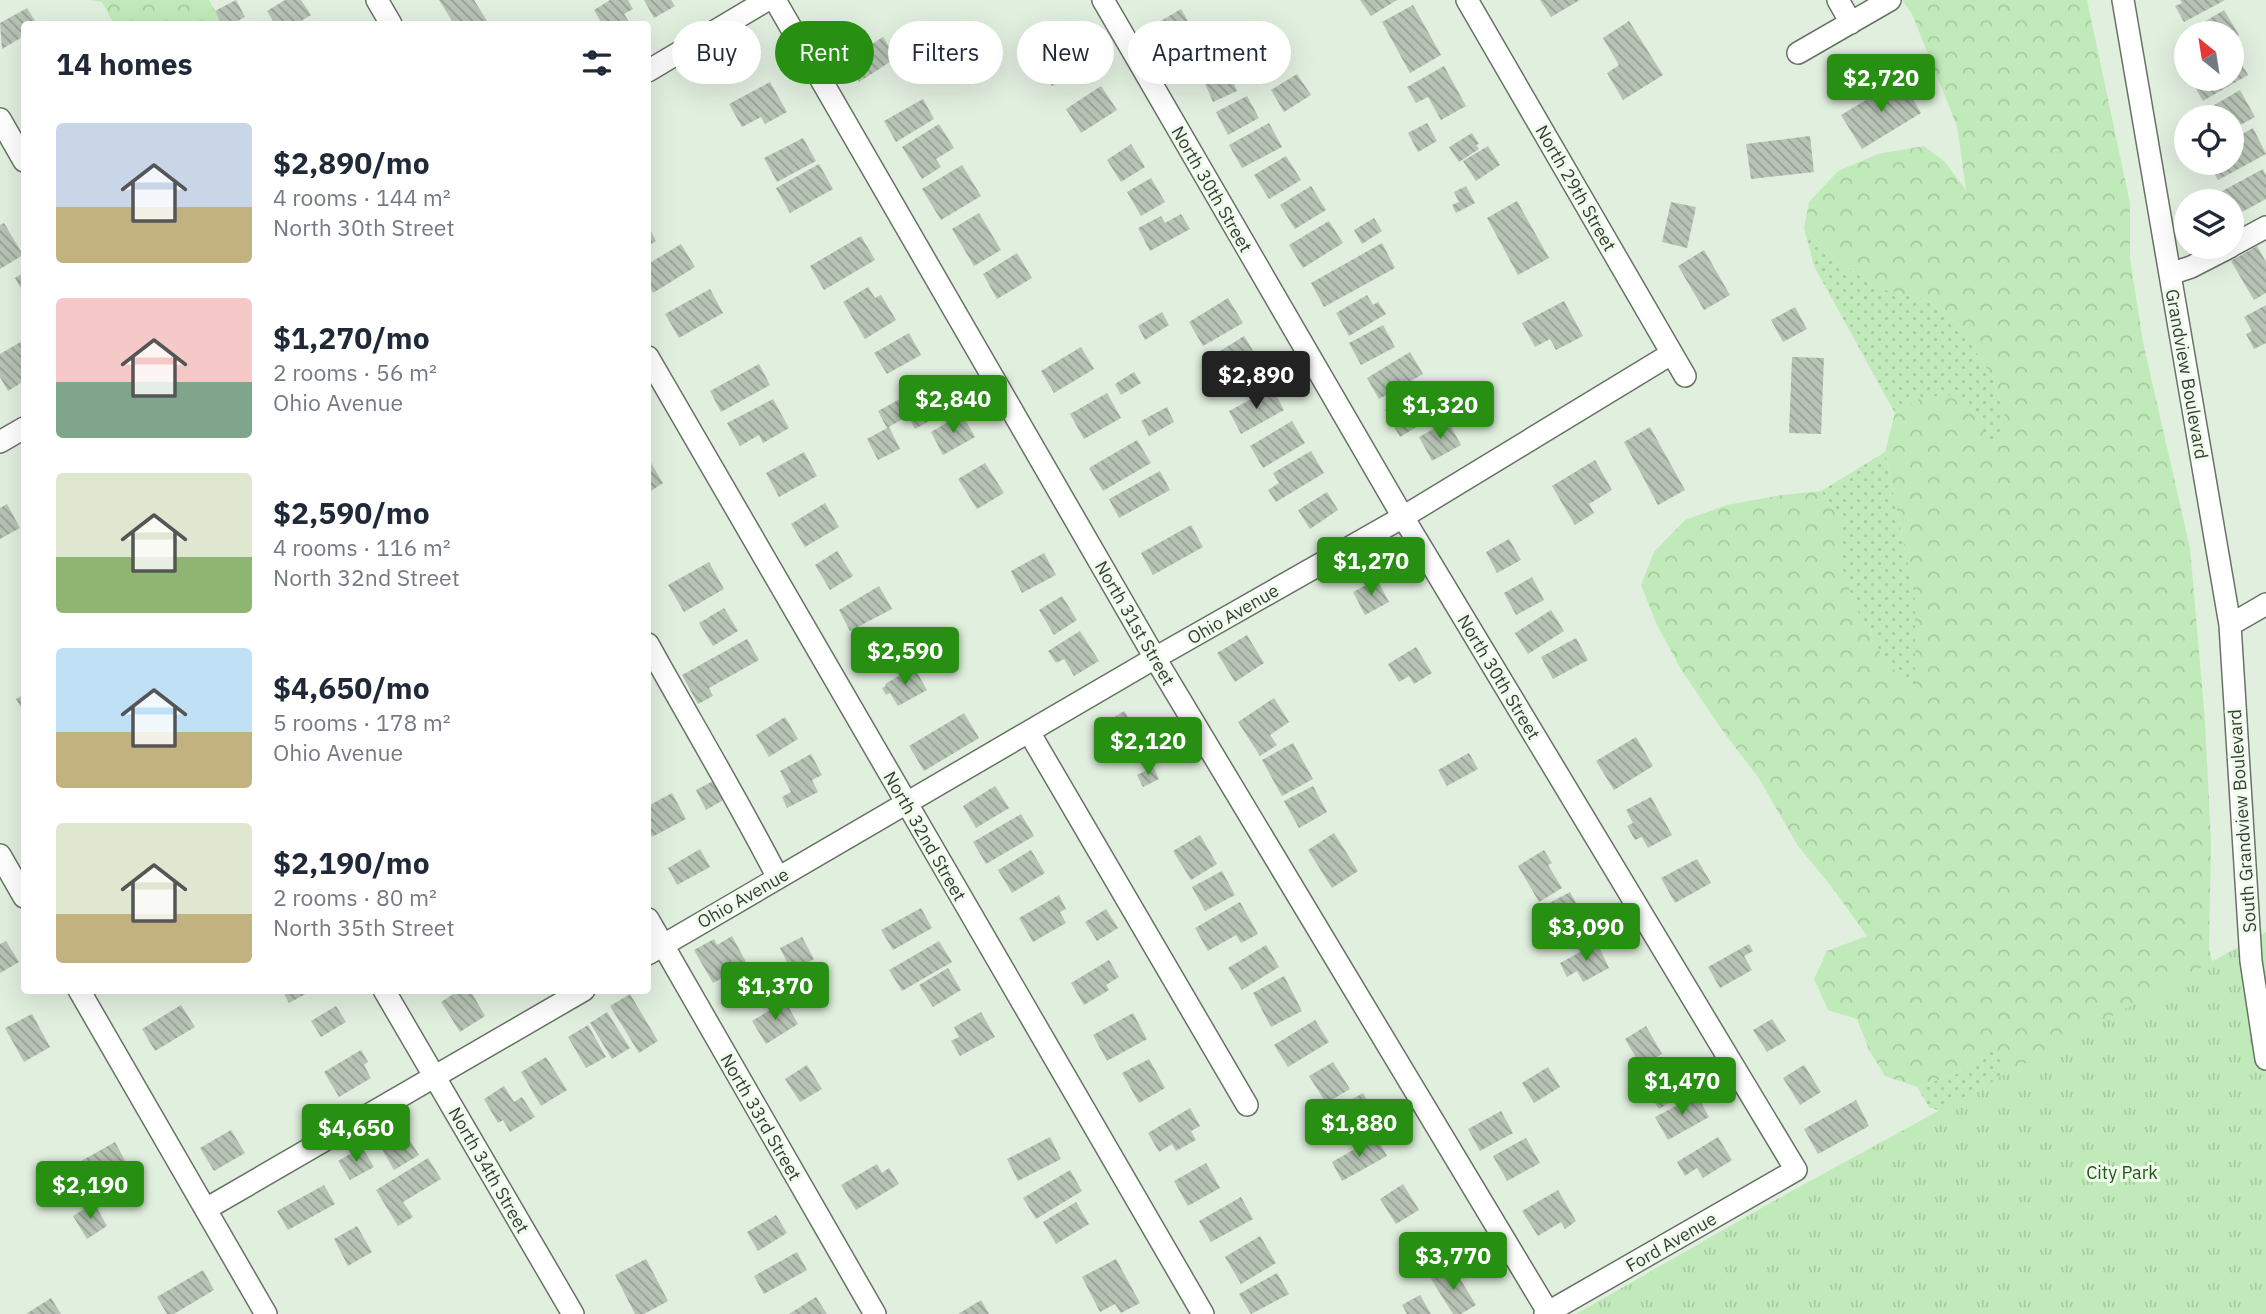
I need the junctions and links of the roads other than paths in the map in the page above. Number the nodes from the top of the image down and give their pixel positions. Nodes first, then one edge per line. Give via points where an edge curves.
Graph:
1 (377, 0) edge
2 (767, 0) edge
3 (775, 0) edge
4 (1103, 0) edge
5 (1467, 0) edge
6 (1838, 0) edge
7 (1890, 0) edge
8 (2123, 0) edge
9 (389, 21) edge
10 (1851, 23) junction
11 (1798, 53) dead end
12 (651, 69) edge
13 (0, 119) edge
14 (21, 156) edge
15 (2266, 227) edge
16 (2244, 239) edge
17 (2206, 259) edge
18 (2170, 274) junction
19 (1671, 354) junction
20 (651, 362) edge
21 (1685, 376) dead end
22 (21, 430) edge
23 (0, 442) edge
24 (1403, 517) junction
25 (2266, 604) edge
26 (2230, 625) junction
27 (651, 649) edge
28 (1155, 658) junction
29 (1029, 732) junction
30 (906, 803) junction
31 (0, 855) edge
32 (778, 878) junction
33 (21, 892) edge
34 (651, 932) edge
35 (655, 950) edge
36 (81, 994) edge
37 (386, 994) edge
38 (577, 994) edge
39 (2266, 1059) edge
40 (434, 1076) junction
41 (1247, 1105) dead end
42 (1796, 1170) joint
43 (206, 1209) junction
44 (1546, 1313) edge
45 (266, 1314) edge
46 (573, 1314) edge
47 (875, 1314) edge
48 (1203, 1314) edge

1 - 9 street
2 - 12 street
3 - 28 street, North 31st Street
4 - 24 street, North 30th Street
5 - 19 street, North 29th Street
6 - 10 street
7 - 10 street
8 - 18 street, Grandview Boulevard
10 - 11 street
13 - 14 street
15 - 16 street
17 - 18 street
18 - 26 street, Grandview Boulevard
19 - 21 street, North 29th Street
19 - 24 street, Ohio Avenue
20 - 30 street, North 32nd Street
22 - 23 street
24 - 28 street, Ohio Avenue
24 - 42 street, North 30th Street
25 - 26 street
26 - 39 street, South Grandview Boulevard via 2251,961
27 - 32 street
28 - 29 street, Ohio Avenue
28 - 44 street, North 31st Street
29 - 30 street, Ohio Avenue
29 - 41 street
30 - 32 street, Ohio Avenue
30 - 48 street, North 32nd Street
31 - 33 street
32 - 35 street, Ohio Avenue
34 - 35 street, North 33rd Street
35 - 47 street, North 33rd Street
36 - 43 street
37 - 40 street, North 34th Street
38 - 40 street
40 - 43 street
40 - 46 street, North 34th Street
42 - 44 street, Ford Avenue
43 - 45 street

